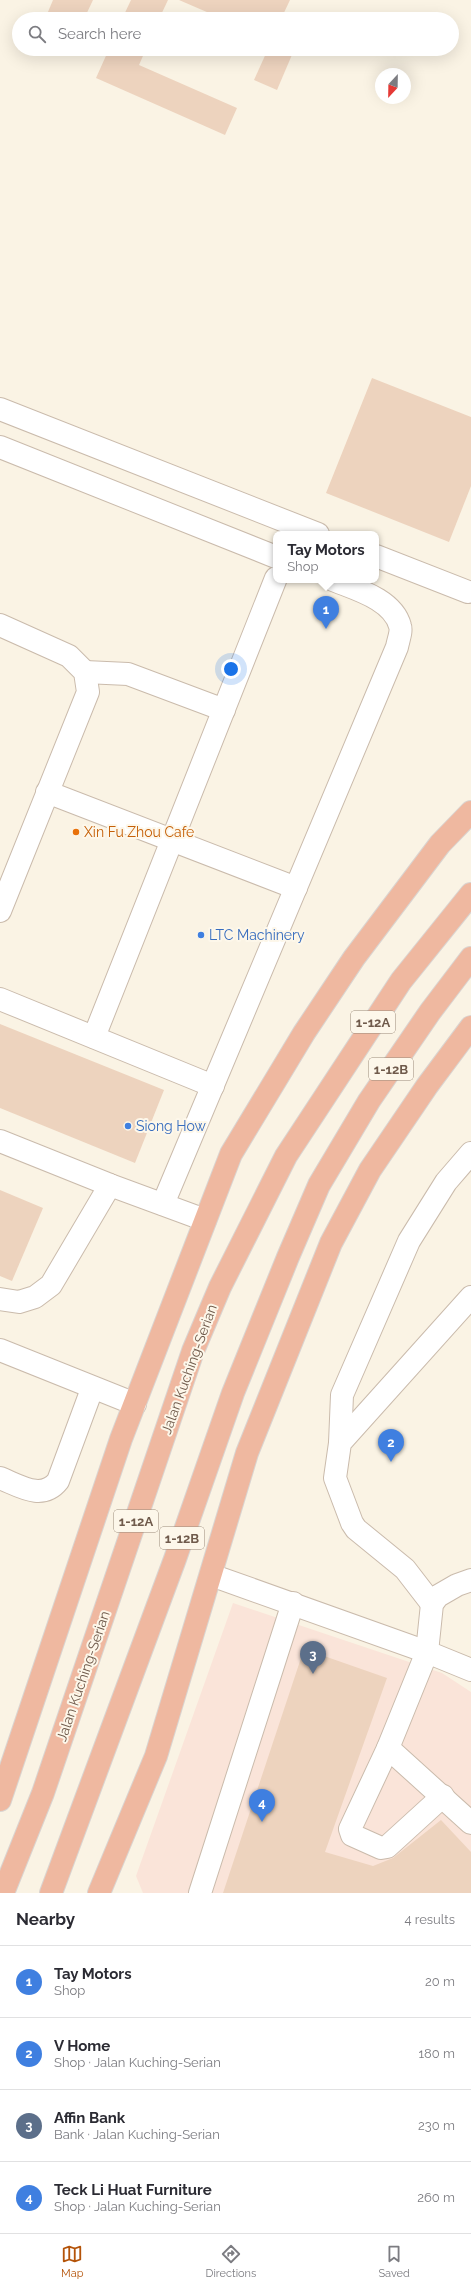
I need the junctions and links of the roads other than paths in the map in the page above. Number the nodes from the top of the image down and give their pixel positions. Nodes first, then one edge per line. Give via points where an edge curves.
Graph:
1 (0, 409) edge
2 (0, 447) edge
3 (310, 531) edge
4 (273, 556) edge
5 (379, 557) edge
6 (274, 583) edge
7 (341, 583) edge
8 (468, 592) dead end
9 (0, 625) edge
10 (85, 672) junction
11 (224, 710) junction
12 (47, 792) junction
13 (471, 812) edge
14 (173, 840) junction
15 (296, 888) junction
16 (471, 894) edge
17 (0, 911) edge
18 (471, 958) edge
19 (0, 999) edge
20 (471, 1027) edge
21 (94, 1038) junction
22 (213, 1086) junction
23 (0, 1141) edge
24 (471, 1153) edge
25 (110, 1185) junction
26 (163, 1204) junction
27 (205, 1220) junction
28 (471, 1296) edge
29 (0, 1299) edge
30 (0, 1350) edge
31 (92, 1389) junction
32 (134, 1404) junction
33 (340, 1443) junction
34 (0, 1478) edge
35 (211, 1575) junction
36 (471, 1580) edge
37 (293, 1603) junction
38 (432, 1604) junction
39 (427, 1652) junction
40 (471, 1670) edge
41 (19, 1744) junction
42 (388, 1748) junction
43 (0, 1775) edge
44 (443, 1796) junction
45 (0, 1800) edge
46 (471, 1823) edge
47 (4, 1893) edge
48 (50, 1893) edge
49 (100, 1893) edge
50 (200, 1893) edge

1 - 3 street
2 - 4 street
5 - 8 street
6 - 11 street
7 - 15 street via 364,592 391,609 400,626 397,647
9 - 10 street via 69,656
10 - 11 street via 128,674
10 - 12 street via 88,692
11 - 14 street
12 - 14 street
12 - 17 street
13 - 27 highway via 440,844 354,958 317,1014 231,1154
14 - 15 street
14 - 21 street
15 - 22 street
16 - 47 highway, Jalan Kuching-Serian / 1-12A via 401,980 286,1156 220,1287 194,1351 43,1793
18 - 48 highway, 1-12B via 430,1012 369,1101 319,1185 234,1394
19 - 21 street
20 - 35 highway via 370,1170 331,1243 247,1453
21 - 22 street
22 - 26 street
23 - 25 street
24 - 33 street via 446,1182 409,1241 342,1395
25 - 26 street
25 - 29 street via 51,1285 35,1297 19,1302
26 - 27 street
27 - 32 highway
28 - 33 street
30 - 31 street
31 - 32 street
31 - 34 street via 58,1480 52,1488 37,1492
32 - 41 highway
33 - 38 street via 336,1478 352,1523 405,1569
35 - 37 street
35 - 49 highway via 156,1756
36 - 38 street via 438,1596
37 - 39 street
37 - 50 street
38 - 39 street
39 - 40 street
39 - 42 street
41 - 43 highway
41 - 45 highway
42 - 44 street
42 - 44 street via 350,1829 352,1835 381,1848 387,1847
44 - 46 street

